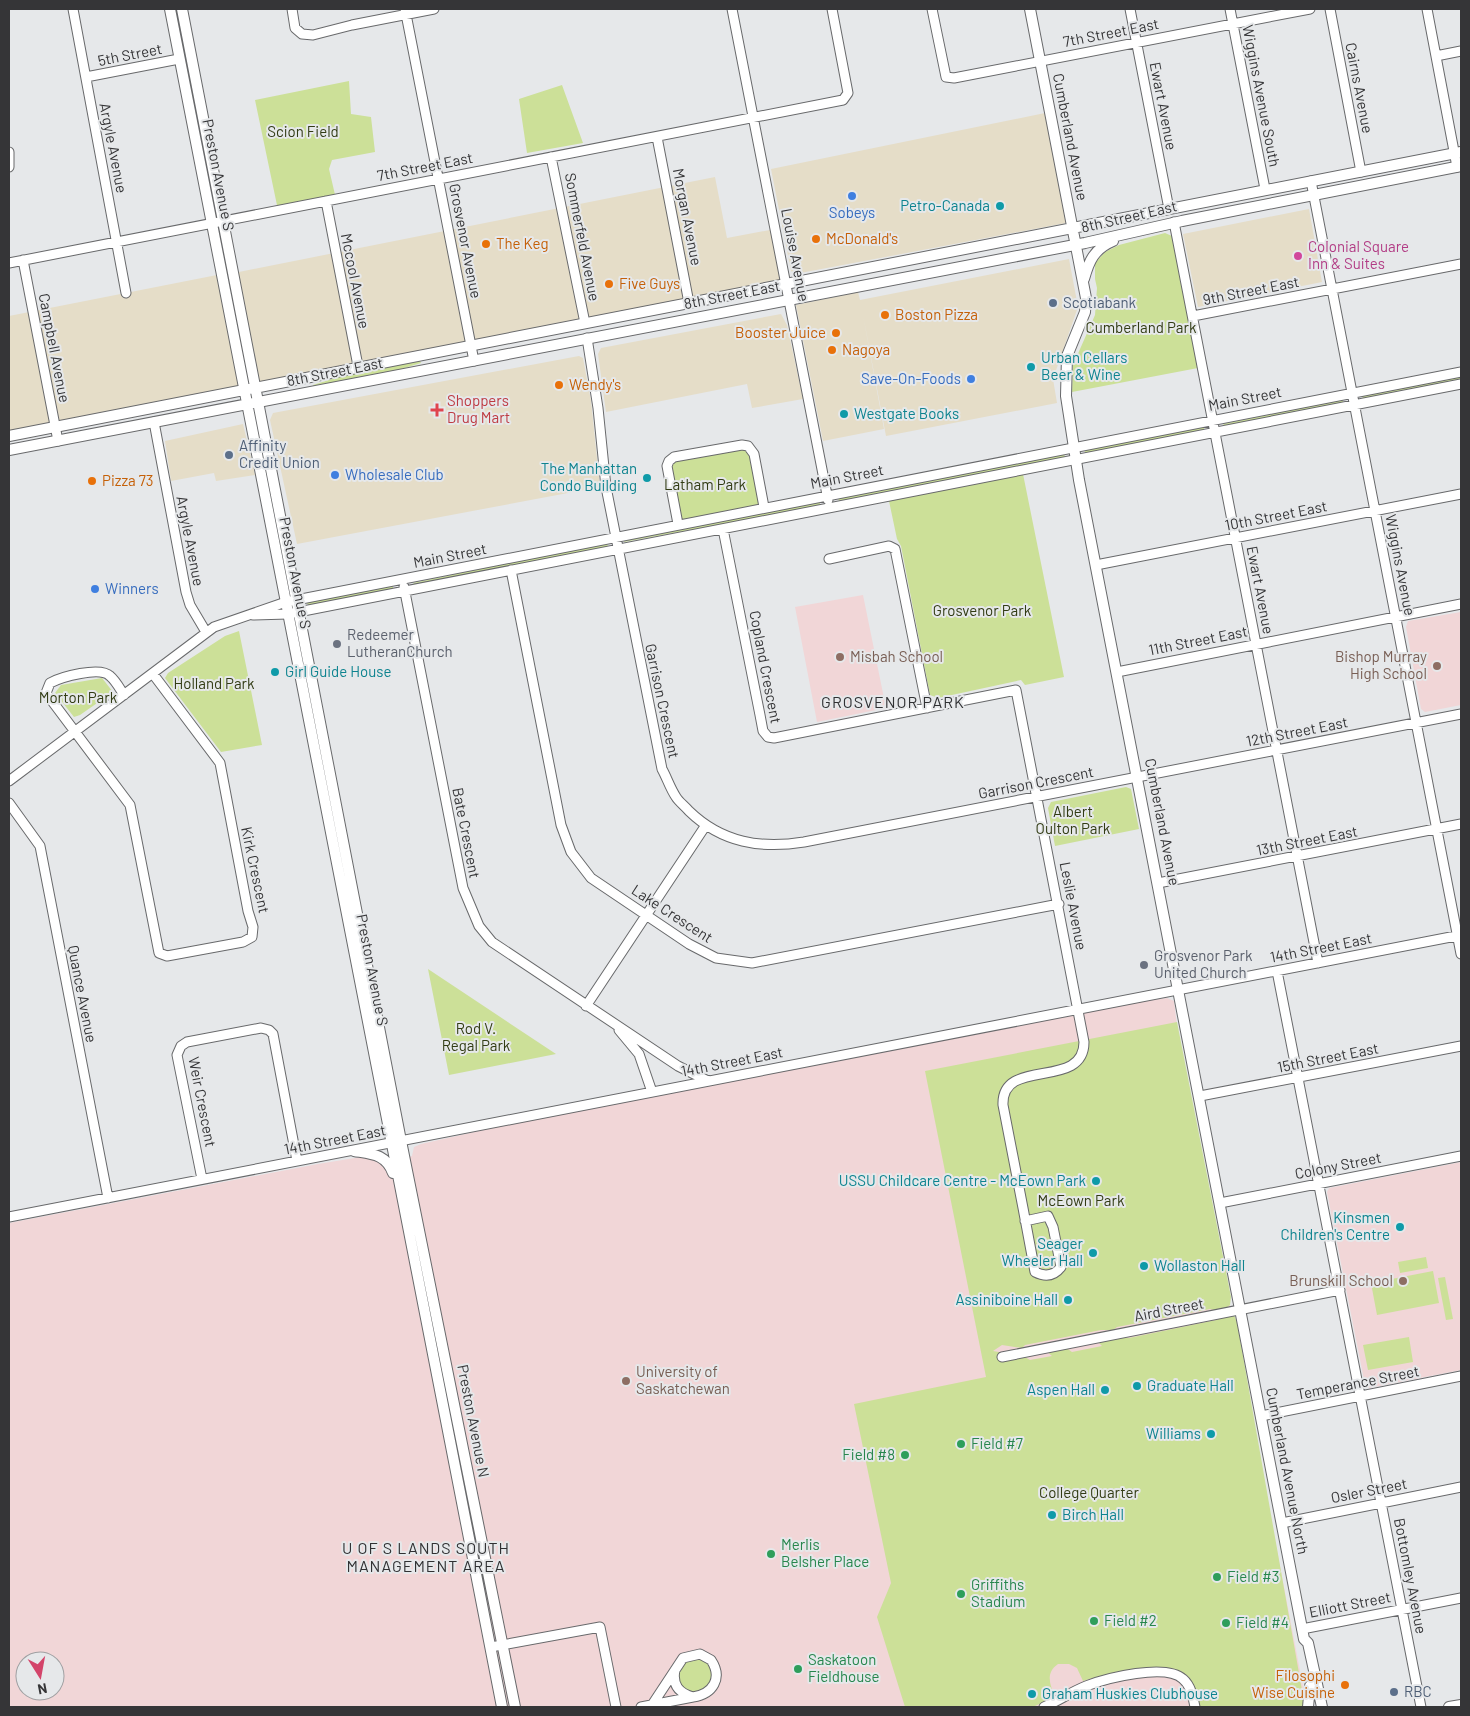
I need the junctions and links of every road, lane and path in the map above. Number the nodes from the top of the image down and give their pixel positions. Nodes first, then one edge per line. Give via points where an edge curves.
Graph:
1 (73, 9) edge
2 (170, 9) edge
3 (182, 9) edge
4 (292, 9) edge
5 (434, 9) edge
6 (732, 9) edge
7 (832, 9) edge
8 (932, 9) edge
9 (1030, 9) edge
10 (1130, 9) edge
11 (1230, 9) edge
12 (1310, 9) edge
13 (1330, 9) edge
14 (1427, 9) edge
15 (405, 12) edge
16 (1232, 24) junction
17 (1136, 43) junction
18 (1461, 51) edge
19 (1436, 56) junction
20 (180, 59) junction
21 (1040, 62) junction
22 (86, 77) junction
23 (754, 118) junction
24 (656, 137) junction
25 (9, 152) edge
26 (1458, 153) edge
27 (551, 157) junction
28 (1459, 166) edge
29 (9, 167) edge
30 (1361, 172) junction
31 (439, 179) junction
32 (1312, 181) junction
33 (1265, 189) junction
34 (1314, 194) junction
35 (326, 201) junction
36 (1169, 209) junction
37 (224, 221) junction
38 (1174, 222) junction
39 (212, 223) junction
40 (1073, 228) junction
41 (1131, 234) junction
42 (117, 242) junction
43 (1076, 244) junction
44 (23, 260) junction
45 (901, 262) junction
46 (9, 263) edge
47 (1461, 264) edge
48 (1084, 283) junction
49 (786, 284) junction
50 (846, 288) junction
51 (1332, 289) junction
52 (126, 293) dead end
53 (789, 299) junction
54 (689, 303) junction
55 (1193, 316) junction
56 (585, 323) junction
57 (587, 338) junction
58 (471, 345) junction
59 (539, 348) junction
60 (474, 360) junction
61 (358, 366) junction
62 (1461, 372) edge
63 (1461, 384) edge
64 (257, 388) junction
65 (245, 390) junction
66 (1352, 392) junction
67 (259, 402) junction
68 (247, 404) junction
69 (1354, 405) junction
70 (1212, 419) junction
71 (154, 422) junction
72 (55, 426) junction
73 (1215, 432) junction
74 (9, 436) edge
75 (58, 441) junction
76 (1074, 448) junction
77 (9, 450) edge
78 (1076, 459) junction
79 (1461, 494) edge
80 (827, 496) junction
81 (764, 507) junction
82 (829, 507) junction
83 (1375, 511) junction
84 (678, 524) junction
85 (724, 529) junction
86 (615, 537) junction
87 (1236, 538) junction
88 (618, 549) junction
89 (829, 559) dead end
90 (1096, 565) junction
91 (512, 570) junction
92 (403, 579) junction
93 (405, 591) junction
94 (297, 599) junction
95 (286, 602) junction
96 (1461, 604) edge
97 (299, 612) junction
98 (288, 614) junction
99 (240, 616) junction
100 (1396, 617) junction
101 (206, 632) junction
102 (1256, 644) junction
103 (1117, 672) junction
104 (153, 674) junction
105 (1016, 690) joint
106 (124, 695) junction
107 (927, 708) junction
108 (1461, 714) edge
109 (1417, 723) junction
110 (76, 731) junction
111 (1277, 750) junction
112 (1138, 778) junction
113 (9, 781) edge
114 (1037, 797) junction
115 (9, 803) edge
116 (1461, 824) edge
117 (706, 826) junction
118 (1436, 829) junction
119 (1298, 857) junction
120 (1158, 883) junction
121 (1058, 904) junction
122 (646, 915) junction
123 (1459, 935) edge
124 (1461, 954) edge
125 (1318, 963) junction
126 (1277, 971) junction
127 (1179, 990) junction
128 (586, 1006) junction
129 (1078, 1009) junction
130 (612, 1023) junction
131 (1461, 1046) edge
132 (1298, 1078) junction
133 (708, 1081) junction
134 (652, 1092) junction
135 (1200, 1096) junction
136 (396, 1142) junction
137 (354, 1151) junction
138 (1461, 1156) edge
139 (297, 1161) junction
140 (202, 1179) junction
141 (1319, 1184) junction
142 (108, 1198) junction
143 (1220, 1203) junction
144 (404, 1207) junction
145 (9, 1217) edge
146 (1025, 1221) junction
147 (1340, 1290) junction
148 (1242, 1309) junction
149 (1002, 1356) dead end
150 (1461, 1376) edge
151 (1361, 1396) junction
152 (1261, 1416) junction
153 (1461, 1487) edge
154 (1381, 1502) junction
155 (1282, 1523) junction
156 (1461, 1598) edge
157 (1402, 1609) junction
158 (1303, 1634) junction
159 (503, 1644) junction
160 (491, 1648) junction
161 (675, 1669) junction
162 (1310, 1686) junction
163 (693, 1697) junction
164 (652, 1705) junction
165 (502, 1707) edge
166 (515, 1707) edge
167 (616, 1707) edge
168 (641, 1707) edge
169 (1044, 1707) edge
170 (1195, 1707) edge
171 (1308, 1707) edge
172 (1315, 1707) edge
173 (1322, 1707) edge
174 (1421, 1707) edge

1 - 22 street, Argyle Avenue
2 - 20 main road, Preston Avenue S
3 - 37 main road, Preston Avenue S
4 - 15 street via 295,28 302,34 313,35
5 - 15 street
6 - 23 street, Louise Avenue
7 - 23 street, 7th Street East via 848,93 846,98
8 - 21 street, 7th Street East via 946,77
9 - 21 main road, Cumberland Avenue
10 - 17 street, Ewart Avenue
11 - 16 street, Wiggins Avenue South
12 - 16 street, 7th Street East
13 - 30 street, Cairns Avenue
14 - 19 street
15 - 31 street, Grosvenor Avenue
16 - 17 street, 7th Street East
16 - 33 street, Wiggins Avenue South
17 - 21 street, 7th Street East
17 - 36 street, Ewart Avenue
18 - 19 street
19 - 26 street
20 - 22 street, 5th Street
20 - 39 main road, Preston Avenue S
21 - 40 main road, Cumberland Avenue
22 - 42 street, Argyle Avenue
23 - 24 street, 7th Street East
23 - 49 street, Louise Avenue
24 - 27 street, 7th Street East
24 - 54 street, Morgan Avenue
25 - 29 street
26 - 28 street
26 - 30 main road, 8th Street East
27 - 31 street, 7th Street East
27 - 56 street, Sommerfeld Avenue
28 - 34 main road, 8th Street East
30 - 32 main road, 8th Street East
31 - 35 street, 7th Street East
31 - 58 street, Grosvenor Avenue
32 - 33 main road, 8th Street East
32 - 34 street, Wiggins Avenue
33 - 36 main road, 8th Street East
34 - 38 main road, 8th Street East
34 - 51 street, Wiggins Avenue
35 - 37 street, 7th Street East
35 - 61 street, Mccool Avenue
36 - 40 main road, 8th Street East
37 - 39 street, 7th Street East
37 - 64 main road, Preston Avenue S
38 - 41 main road, 8th Street East
38 - 55 street, Ewart Avenue
39 - 42 street, 7th Street East
39 - 65 main road, Preston Avenue S
40 - 43 main road, Cumberland Avenue
40 - 45 main road, 8th Street East
41 - 43 main road, 8th Street East
41 - 48 main road via 1095,252 1088,264
42 - 44 street, 7th Street East
42 - 52 street, Argyle Avenue
43 - 48 main road, Cumberland Avenue
43 - 50 main road, 8th Street East
44 - 46 street, 7th Street East
44 - 72 street, Campbell Avenue
45 - 49 main road, 8th Street East
45 - 50 main road via 888,274
47 - 51 street, 9th Street East
48 - 76 main road, Cumberland Avenue via 1085,312 1067,356 1066,396
49 - 53 street, Louise Avenue
49 - 54 main road, 8th Street East
50 - 53 main road, 8th Street East
51 - 55 street, 9th Street East
51 - 66 street, Wiggins Avenue
53 - 57 main road, 8th Street East
53 - 80 street, Louise Avenue
54 - 56 main road, 8th Street East
55 - 70 street, Ewart Avenue
56 - 58 main road, 8th Street East
56 - 59 main road via 585,330 580,334
57 - 59 main road, 8th Street East
57 - 86 street, Garrison Crescent
58 - 60 street, Grosvenor Avenue
58 - 61 main road, 8th Street East
59 - 60 main road, 8th Street East
60 - 67 main road, 8th Street East
61 - 64 main road, 8th Street East
62 - 66 street, Main Street
63 - 69 street, Main Street
64 - 65 main road, 8th Street East
64 - 67 main road, Preston Avenue S
65 - 68 main road, Preston Avenue S
65 - 72 main road, 8th Street East
66 - 69 street, Wiggins Avenue
66 - 70 street, Main Street
67 - 68 main road, 8th Street East
67 - 94 main road, Preston Avenue S
68 - 71 main road, 8th Street East
68 - 95 main road, Preston Avenue S
69 - 73 street, Main Street
69 - 83 street, Wiggins Avenue
70 - 73 street, Ewart Avenue
70 - 76 street, Main Street
71 - 75 main road, 8th Street East
71 - 101 street, Argyle Avenue via 186,592
72 - 74 main road, 8th Street East
72 - 75 street, Campbell Avenue
73 - 78 street, Main Street
73 - 87 street, Ewart Avenue
75 - 77 main road, 8th Street East
76 - 78 main road, Cumberland Avenue
76 - 80 street, Main Street
78 - 82 street, Main Street
78 - 90 main road, Cumberland Avenue
79 - 83 street, 10th Street East
80 - 81 street, Main Street
80 - 82 street, Louise Avenue
81 - 84 street, Main Street
81 - 84 street via 754,454 748,446 674,458 668,466
82 - 85 street, Main Street
83 - 87 street, 10th Street East
83 - 100 street, Wiggins Avenue
84 - 86 street, Main Street
85 - 88 street, Main Street
85 - 107 street, Copland Crescent via 765,735 774,738
86 - 88 street, Garrison Crescent
86 - 92 street, Main Street
87 - 90 street, 10th Street East
87 - 102 street, Ewart Avenue
88 - 91 street, Main Street
88 - 117 street, Garrison Crescent via 662,769 677,798
89 - 107 street via 889,546 894,549
90 - 103 main road, Cumberland Avenue
91 - 93 street, Main Street
91 - 122 street, Lake Crescent via 566,840 591,878
92 - 93 street, Bate Crescent
92 - 94 street, Main Street
93 - 97 street, Main Street
93 - 128 street, Bate Crescent via 469,908 492,942
94 - 95 street, Main Street
94 - 97 main road, Preston Avenue S
95 - 98 main road, Preston Avenue S
95 - 99 street, Main Street
96 - 100 street, 11th Street East
97 - 98 street, Main Street
97 - 136 main road, Preston Avenue S
98 - 99 street, Main Street
98 - 136 main road, Preston Avenue S
99 - 101 street, Main Street
100 - 102 street, 11th Street East
100 - 109 street, Wiggins Avenue
101 - 104 street, Main Street
102 - 103 street, 11th Street East
102 - 111 street, Ewart Avenue
103 - 112 main road, Cumberland Avenue
104 - 106 street, Main Street
104 - 110 street, Kirk Crescent via 220,763 253,927 252,937 243,942 167,956 158,952 130,804
105 - 107 street, Copland Crescent
105 - 114 street, Leslie Avenue
106 - 110 street, Main Street
106 - 110 street via 110,675 99,671 50,683 46,693
108 - 109 street, 12th Street East
109 - 111 street, 12th Street East
109 - 118 street, Wiggins Avenue
110 - 113 street, Main Street
111 - 112 street, 12th Street East
111 - 119 street, Ewart Avenue
112 - 114 street, Garrison Crescent
112 - 120 main road, Cumberland Avenue
114 - 117 street, Garrison Crescent via 781,846 737,841
114 - 121 street, Leslie Avenue
115 - 142 street, Quance Avenue via 40,846
116 - 118 street, 13th Street East
117 - 122 street
118 - 119 street, 13th Street East
118 - 123 street, Wiggins Avenue
119 - 120 street, 13th Street East
119 - 125 street, Ewart Avenue
120 - 127 main road, Cumberland Avenue
121 - 122 street, Lake Crescent via 752,963 716,958
121 - 129 street, Leslie Avenue
122 - 128 street
123 - 124 street, Wiggins Avenue
123 - 125 street, 14th Street East
125 - 126 street, 14th Street East
126 - 127 street, 14th Street East
126 - 132 street
127 - 129 street, 14th Street East
127 - 135 main road, Cumberland Avenue
128 - 130 street, Bate Crescent
129 - 133 street, 14th Street East
129 - 146 street, Leslie Avenue via 1084,1046 1076,1062 1064,1070 1017,1079 1006,1088 1003,1096
130 - 133 street, Bate Crescent via 678,1066
130 - 134 street, Bate Crescent via 639,1054
131 - 132 street, 15th Street East
132 - 135 street, 15th Street East
132 - 141 street, Bottomley Avenue
133 - 134 street, 14th Street East
134 - 136 street, 14th Street East
135 - 143 main road, Cumberland Avenue
136 - 137 street, 14th Street East
136 - 144 main road, Preston Avenue N
136 - 159 main road, Preston Avenue N
137 - 139 street, 14th Street East
137 - 144 main road via 385,1158
138 - 141 street, Colony Street
139 - 140 street, 14th Street East
139 - 140 street, Weir Crescent via 273,1034 260,1028 187,1042 177,1055
140 - 142 street, 14th Street East
141 - 143 street, Colony Street
141 - 147 street, Bottomley Avenue
142 - 145 street, 14th Street East
143 - 148 main road, Cumberland Avenue North
144 - 160 main road, Preston Avenue N
146 - 146 street, Leslie Avenue via 1035,1272 1044,1276 1055,1273 1060,1267 1048,1216
147 - 148 street, Aird Street
147 - 151 street, Bottomley Avenue
148 - 149 street, Aird Street
148 - 152 main road, Cumberland Avenue North
150 - 151 street, Temperance Street
151 - 152 street, Temperance Street
151 - 154 street, Bottomley Avenue
152 - 155 main road, Cumberland Avenue North
153 - 154 street, Osler Street
154 - 155 street, Osler Street
154 - 157 street, Bottomley Avenue
155 - 158 main road, Cumberland Avenue North
156 - 157 street, Elliott Street
157 - 158 street, Elliott Street
157 - 174 street, Bottomley Avenue
158 - 162 main road, Cumberland Avenue North
158 - 173 main road, Cumberland Avenue North via 1308,1643
159 - 160 street
159 - 166 main road, Preston Avenue N
159 - 167 street via 600,1627
160 - 165 main road, Preston Avenue N
161 - 163 street via 676,1686 682,1693
161 - 163 street via 683,1658 696,1654 706,1656 713,1663 717,1674 715,1684 707,1693
161 - 164 street
162 - 171 main road
162 - 172 main road, Cumberland Avenue North
163 - 164 street
164 - 168 street
169 - 170 street via 1095,1683 1158,1670 1183,1678 1190,1688

